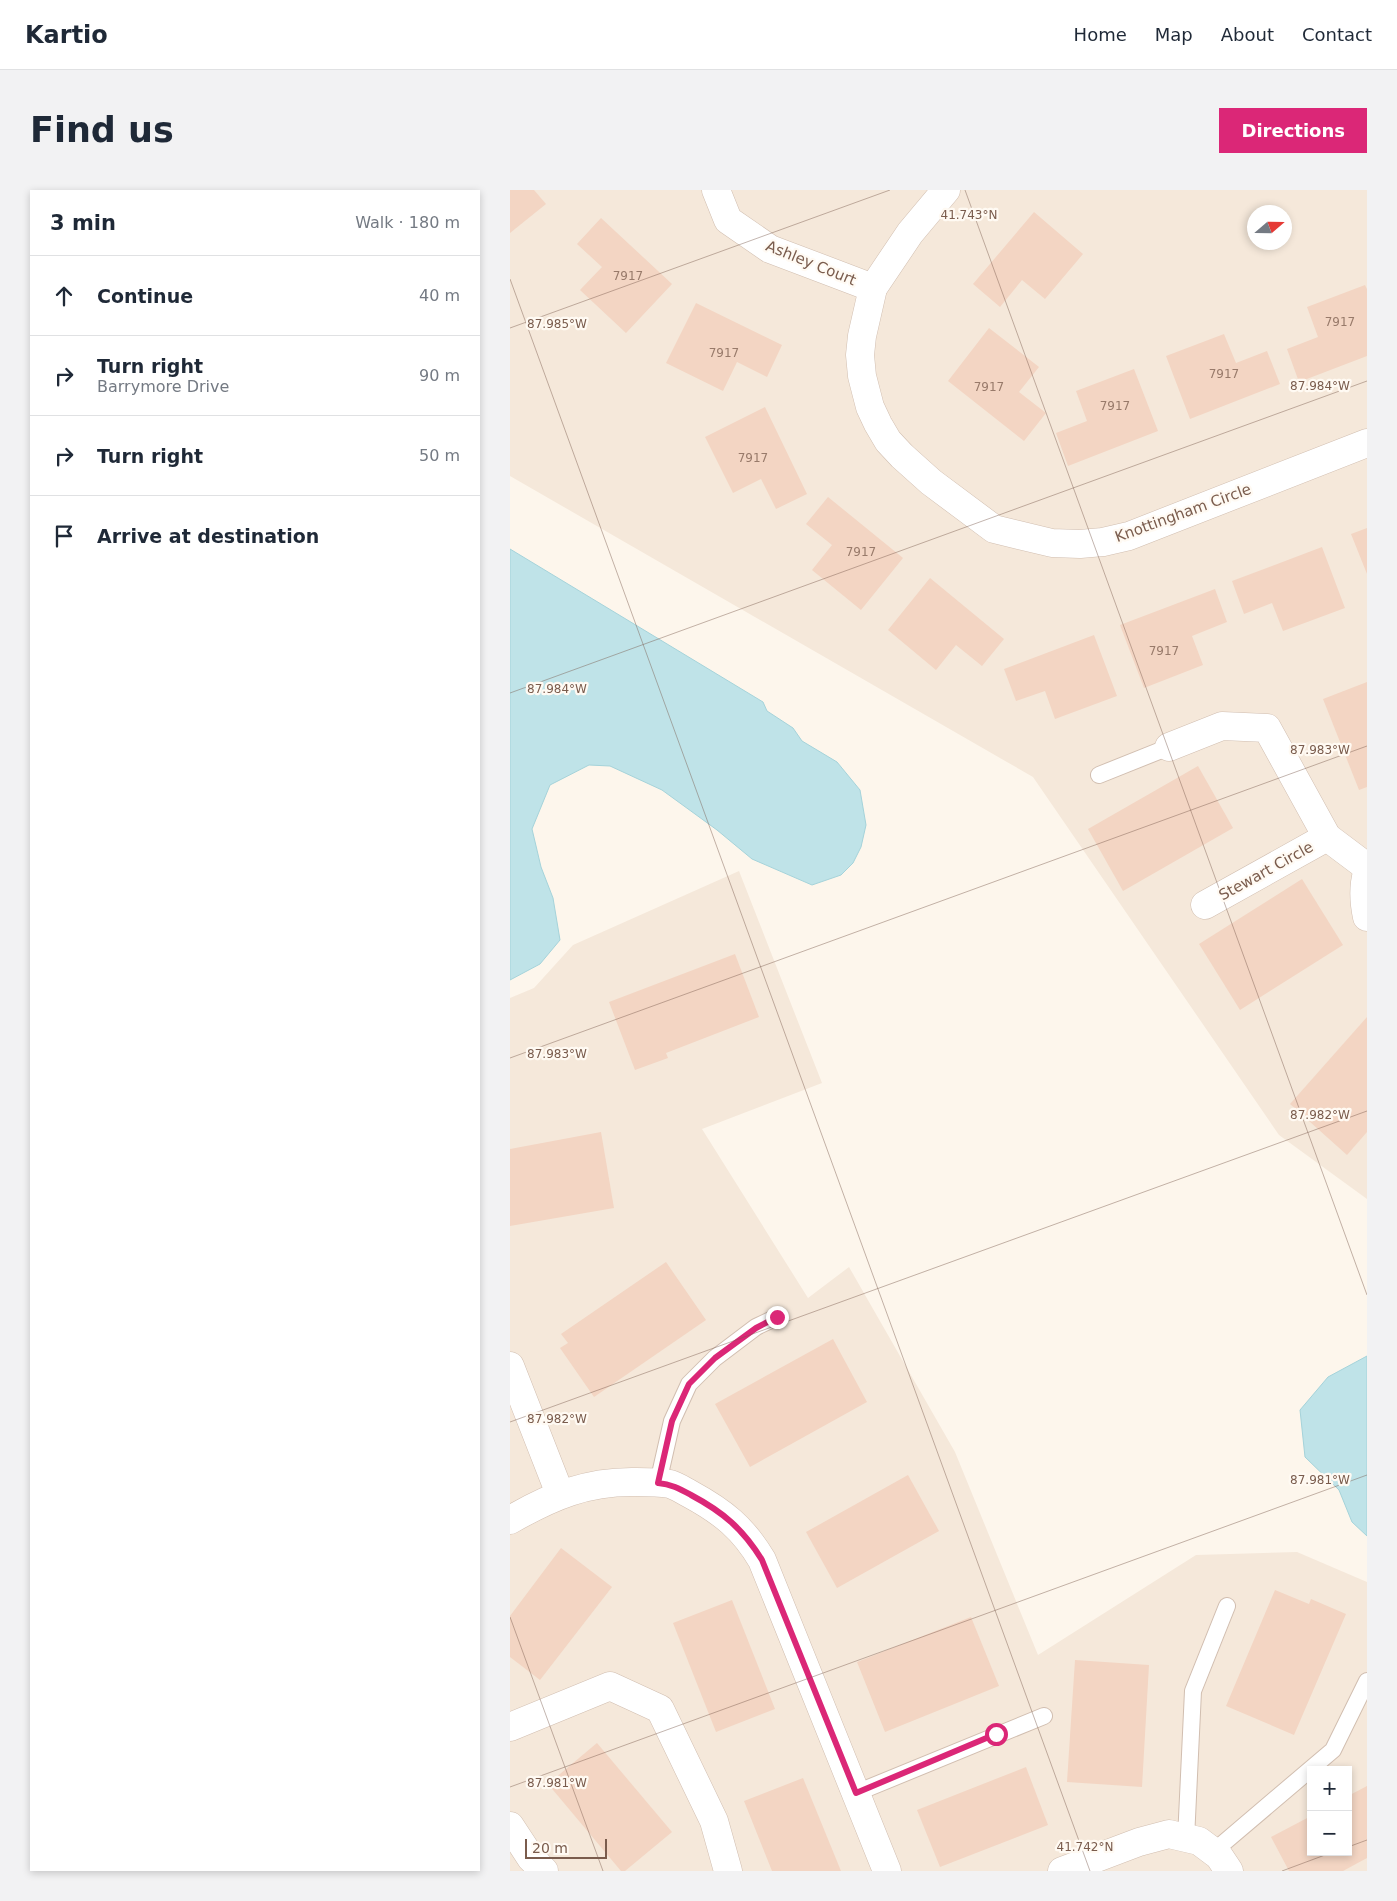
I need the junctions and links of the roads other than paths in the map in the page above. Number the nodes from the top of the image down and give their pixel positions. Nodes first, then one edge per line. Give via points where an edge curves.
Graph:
1 (716, 190) edge
2 (946, 190) edge
3 (873, 288) junction
4 (1367, 443) edge
5 (1169, 747) joint
6 (1099, 775) dead end
7 (1328, 838) junction
8 (1367, 867) edge
9 (1367, 873) edge
10 (1205, 905) dead end
11 (1367, 917) edge
12 (777, 1317) dead end
13 (510, 1366) edge
14 (658, 1483) junction
15 (560, 1494) junction
16 (510, 1520) edge
17 (1227, 1606) dead end
18 (1367, 1681) edge
19 (1044, 1716) dead end
20 (510, 1727) edge
21 (856, 1793) junction
22 (510, 1826) edge
23 (1186, 1839) junction
24 (1221, 1861) edge
25 (544, 1871) edge
26 (728, 1871) edge
27 (887, 1871) edge
28 (1062, 1871) edge

1 - 3 street, Ashley Court via 728,220 770,249
2 - 3 street, Knottingham Circle via 910,233
3 - 4 street, Knottingham Circle via 860,355 870,407 878,424 902,456 994,529 1052,543 1103,542 1129,536
5 - 6 lane
5 - 7 street, Stewart Circle via 1222,726 1267,728
7 - 8 street, Stewart Circle
7 - 10 street, Stewart Circle
9 - 11 street via 1364,907
12 - 14 lane via 715,1358 689,1384 672,1421
13 - 15 street
14 - 15 street via 594,1484
14 - 21 street via 671,1484 716,1508 751,1542 762,1560
15 - 16 street
17 - 23 lane via 1194,1691
18 - 24 lane via 1333,1750
19 - 21 lane
20 - 26 street via 610,1686 660,1709 714,1821
21 - 27 street
22 - 25 street via 531,1858
23 - 24 street via 1199,1841
23 - 28 street via 1169,1834

